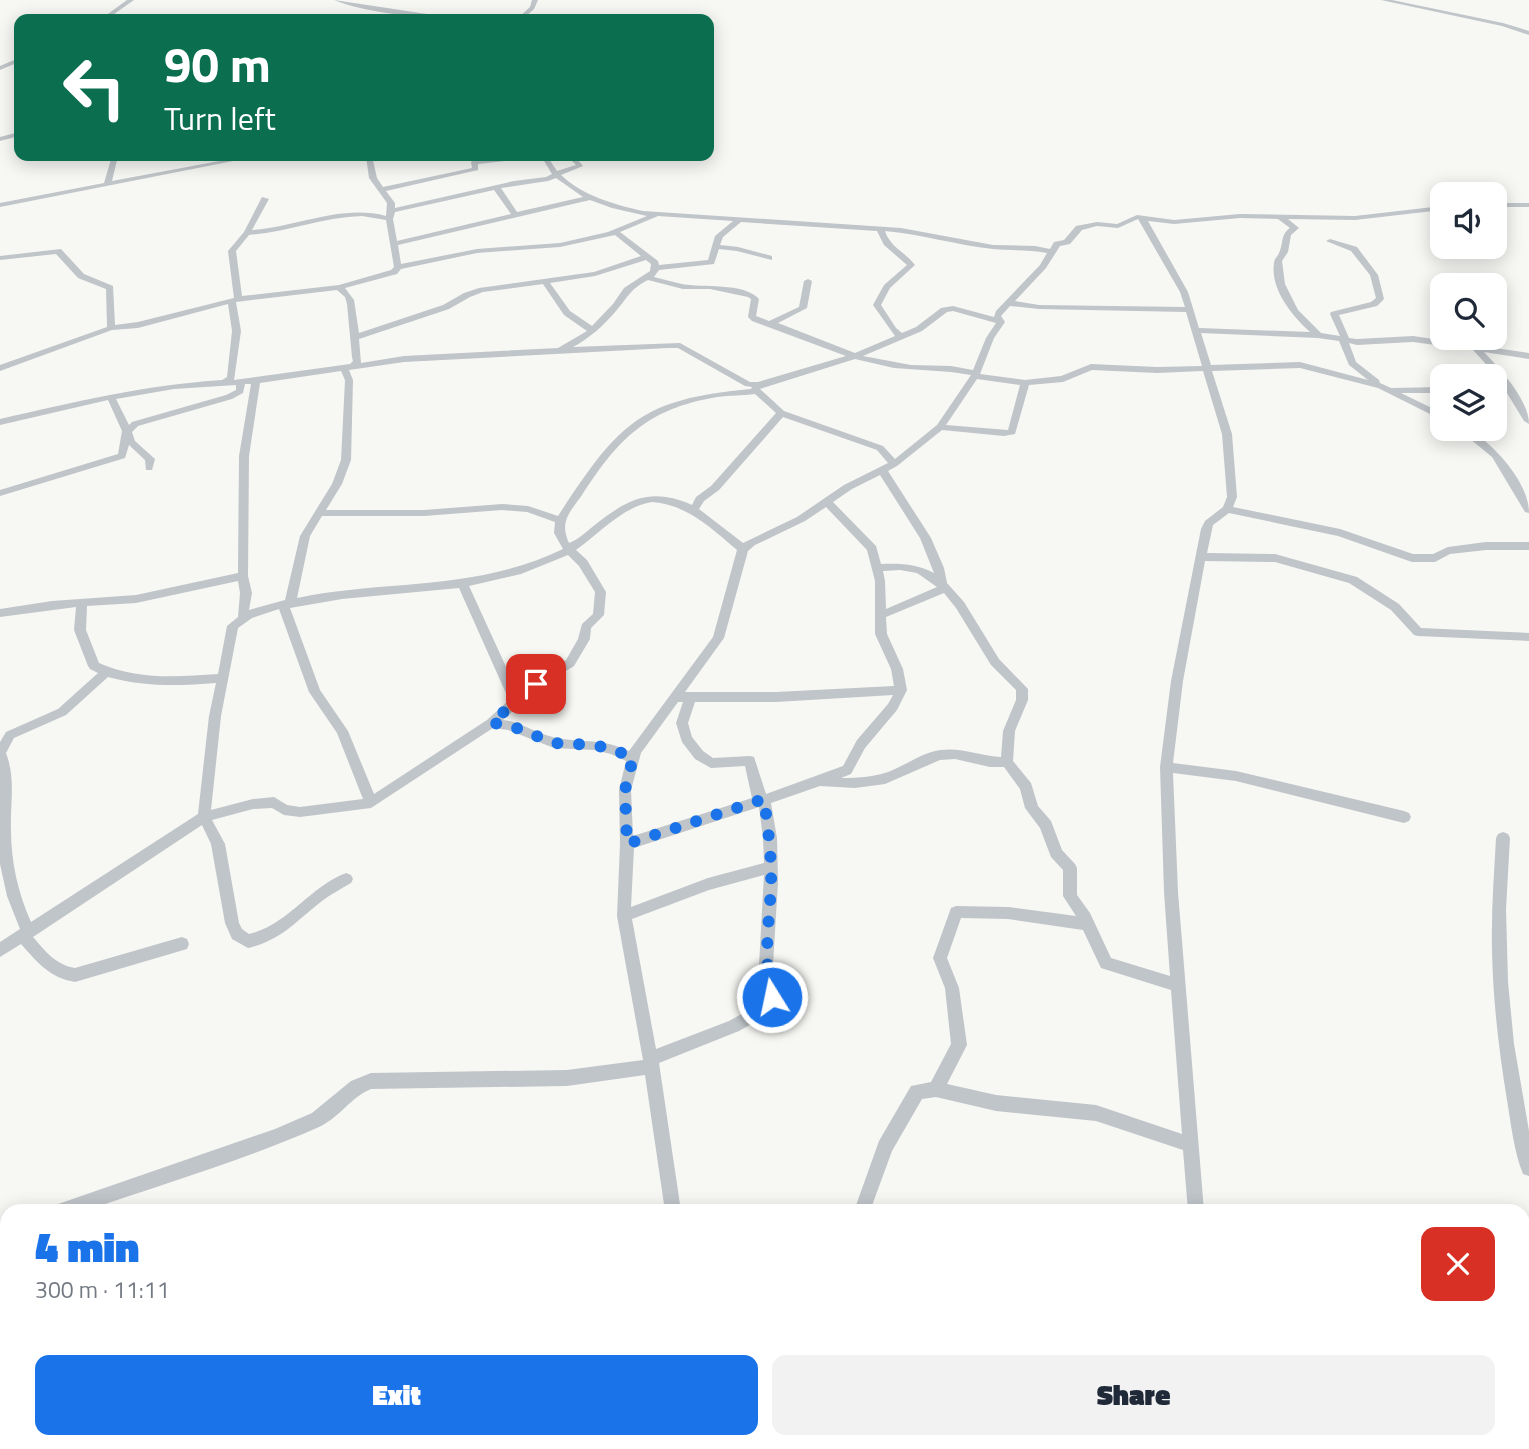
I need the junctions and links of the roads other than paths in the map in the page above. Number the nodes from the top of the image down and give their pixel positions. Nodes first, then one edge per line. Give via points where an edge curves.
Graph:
1 (131, 0) edge
2 (337, 0) edge
3 (1384, 0) edge
4 (111, 14) edge
5 (423, 14) edge
6 (1529, 33) edge
7 (115, 161) edge
8 (233, 161) edge
9 (370, 161) edge
10 (484, 161) edge
11 (548, 161) edge
12 (575, 161) edge
13 (557, 174) junction
14 (108, 183) junction
15 (497, 188) junction
16 (383, 189) junction
17 (592, 197) junction
18 (265, 199) dead end
19 (0, 205) edge
20 (1507, 205) edge
21 (1529, 205) edge
22 (1430, 210) edge
23 (391, 215) junction
24 (515, 215) junction
25 (656, 215) junction
26 (1142, 217) junction
27 (1279, 217) junction
28 (739, 220) junction
29 (880, 229) junction
30 (247, 233) junction
31 (611, 233) junction
32 (1330, 241) dead end
33 (393, 244) junction
34 (717, 247) junction
35 (1052, 252) junction
36 (646, 257) junction
37 (0, 258) edge
38 (769, 258) dead end
39 (398, 267) junction
40 (657, 268) junction
41 (650, 278) junction
42 (545, 281) junction
43 (808, 281) dead end
44 (339, 288) junction
45 (235, 301) junction
46 (1009, 303) junction
47 (1189, 310) junction
48 (1001, 322) junction
49 (770, 324) junction
50 (110, 328) junction
51 (592, 330) junction
52 (1195, 330) junction
53 (1318, 335) junction
54 (356, 337) junction
55 (901, 337) junction
56 (1345, 340) junction
57 (1430, 341) edge
58 (1478, 350) edge
59 (1489, 350) edge
60 (551, 351) junction
61 (855, 356) junction
62 (1529, 356) edge
63 (348, 367) junction
64 (0, 368) edge
65 (1207, 368) junction
66 (975, 375) junction
67 (256, 381) junction
68 (225, 382) junction
69 (241, 383) junction
70 (1025, 383) junction
71 (1509, 387) joint
72 (758, 388) junction
73 (1385, 388) junction
74 (1430, 390) edge
75 (111, 397) junction
76 (1430, 410) edge
77 (781, 413) junction
78 (1529, 421) edge
79 (0, 422) edge
80 (940, 427) junction
81 (127, 431) junction
82 (1482, 441) edge
83 (894, 464) junction
84 (149, 468) dead end
85 (882, 470) junction
86 (0, 494) edge
87 (827, 502) junction
88 (1527, 504) edge
89 (695, 508) junction
90 (1227, 509) junction
91 (318, 513) junction
92 (560, 520) junction
93 (1529, 546) edge
94 (743, 549) junction
95 (568, 550) junction
96 (1201, 557) junction
97 (877, 568) junction
98 (243, 576) junction
99 (463, 584) junction
100 (944, 586) junction
101 (82, 603) junction
102 (286, 605) junction
103 (0, 612) edge
104 (880, 615) junction
105 (243, 616) junction
106 (1529, 637) edge
107 (107, 673) junction
108 (223, 678) junction
109 (901, 690) junction
110 (683, 697) junction
111 (516, 702) junction
112 (491, 723) junction
113 (0, 753) edge
114 (633, 758) junction
115 (1007, 762) junction
116 (1166, 767) junction
117 (817, 780) junction
118 (761, 800) junction
119 (371, 803) junction
120 (204, 817) junction
121 (1404, 817) dead end
122 (1503, 838) dead end
123 (627, 844) junction
124 (769, 868) junction
125 (346, 879) dead end
126 (624, 916) junction
127 (1087, 923) junction
128 (26, 934) junction
129 (182, 944) dead end
130 (0, 950) edge
131 (1178, 985) junction
132 (650, 1062) junction
133 (936, 1089) junction
134 (1192, 1145) junction
135 (1529, 1168) edge
136 (81, 1204) edge
137 (672, 1204) edge
138 (865, 1204) edge
139 (1196, 1204) edge

1 - 4 street
2 - 5 street
3 - 6 street
7 - 14 street
8 - 14 street
9 - 16 street via 373,177
10 - 16 street via 474,162 476,169
11 - 13 street
12 - 13 street via 580,166
13 - 15 street
13 - 17 street via 569,187
14 - 19 street
15 - 23 street
15 - 24 street
16 - 23 street via 389,196
17 - 24 street
17 - 25 street
18 - 30 street
20 - 21 street
22 - 27 street via 1371,217
23 - 30 street via 336,216
23 - 33 street
24 - 33 street
25 - 28 street
25 - 31 street
26 - 27 street via 1174,222 1219,216
26 - 35 street via 1118,226 1079,228 1072,239 1056,244
26 - 47 street via 1184,292
27 - 53 street via 1295,228 1287,234 1278,261 1285,297 1294,315
28 - 29 street
28 - 34 street via 721,233
29 - 35 street
29 - 55 street via 885,244 911,265 895,278 877,304
30 - 45 street via 232,251
31 - 36 street
31 - 39 street via 547,247 477,251
32 - 56 street via 1354,249 1378,283 1377,302 1334,314
33 - 39 street
34 - 38 street
34 - 40 street via 711,262
35 - 46 street
36 - 40 street
36 - 42 street via 595,274
37 - 50 street via 58,251 81,276 110,288
39 - 44 street
40 - 41 street
41 - 49 street via 751,295 755,299 752,317
41 - 51 street via 627,289
42 - 51 street via 567,313
42 - 54 street via 472,293 446,307
43 - 49 street via 803,308
44 - 45 street
44 - 54 street via 351,301
45 - 50 street
45 - 68 street via 236,344 231,378
46 - 47 street
46 - 48 street via 997,316
47 - 52 street
48 - 55 street via 950,308
48 - 66 street
49 - 61 street
50 - 64 street
51 - 60 street via 571,346
52 - 53 street
52 - 65 street
53 - 56 street
54 - 63 street via 357,362
55 - 61 street
56 - 57 street
56 - 73 street via 1352,363
58 - 71 street
59 - 62 street
60 - 63 street via 404,359
60 - 72 street via 680,346
61 - 66 street
61 - 72 street
63 - 67 street
63 - 91 street via 346,460
65 - 70 street via 1091,367 1063,379
65 - 73 street via 1300,365
65 - 90 street via 1227,434 1232,497
66 - 70 street
66 - 80 street
67 - 69 street
67 - 98 street via 244,456
68 - 69 street
68 - 75 street
69 - 81 street via 240,391 229,397 135,424
70 - 80 street via 1012,432
71 - 78 street
72 - 77 street
72 - 92 street via 742,395 715,395 641,420 614,446
73 - 74 street
73 - 76 street
75 - 79 street
75 - 81 street
77 - 83 street via 870,444
77 - 89 street
80 - 83 street
81 - 84 street via 131,442 150,459
81 - 86 street via 124,453 118,458
82 - 88 street via 1498,456
83 - 85 street
85 - 87 street
85 - 100 street via 923,536
87 - 94 street
87 - 97 street via 872,549
89 - 94 street
89 - 95 street via 643,500
90 - 93 street via 1340,533 1412,558
90 - 96 street via 1209,523
91 - 92 street via 502,507 528,509
91 - 102 street via 300,553
92 - 95 street via 559,533
94 - 110 street via 718,638
95 - 99 street via 513,575
95 - 111 street via 583,563 601,592 598,615 586,628 570,663
96 - 106 street via 1275,558 1353,580 1395,607 1418,632
96 - 116 street
97 - 100 street via 917,568
97 - 104 street
98 - 101 street via 136,598
98 - 105 street
99 - 102 street via 313,598
99 - 111 street
100 - 104 street via 932,596
100 - 115 street via 975,624 1004,673 1022,689 1009,731
101 - 103 street
101 - 107 street via 80,630 87,651 94,666
102 - 105 street
102 - 119 street via 303,666 342,731
104 - 109 street via 881,634
105 - 108 street via 233,626
107 - 108 street via 163,682
107 - 113 street via 62,712 9,735
108 - 120 street
109 - 110 street
109 - 117 street via 847,770
110 - 114 street via 652,727
110 - 118 street via 685,738 704,761 749,760
111 - 112 street
112 - 114 street via 509,725 554,743 594,745
112 - 119 street
113 - 128 street via 6,765 7,871
114 - 123 street via 625,790
115 - 117 street via 989,764 949,753 928,757 879,781 833,784
115 - 127 street via 1046,825 1056,853 1070,868 1070,896
116 - 121 street via 1236,776
116 - 131 street
117 - 118 street
118 - 123 street
118 - 124 street via 770,838
119 - 120 street via 300,812 284,810 274,802
120 - 125 street via 218,844 232,923 237,934 248,940 287,926 314,898
120 - 128 street
122 - 135 street via 1499,919 1502,1012 1512,1093
123 - 126 street
124 - 126 street via 708,884
124 - 132 street via 766,965 772,997 768,1007
126 - 132 street
127 - 131 street via 1106,963
127 - 133 street via 956,912 940,958 953,988 960,1045
128 - 129 street via 56,971 65,975
128 - 130 street
131 - 134 street
132 - 136 street via 568,1078 371,1081 318,1119
132 - 137 street
133 - 134 street via 996,1103 1096,1113
133 - 138 street via 917,1092 905,1110 885,1147
134 - 139 street

